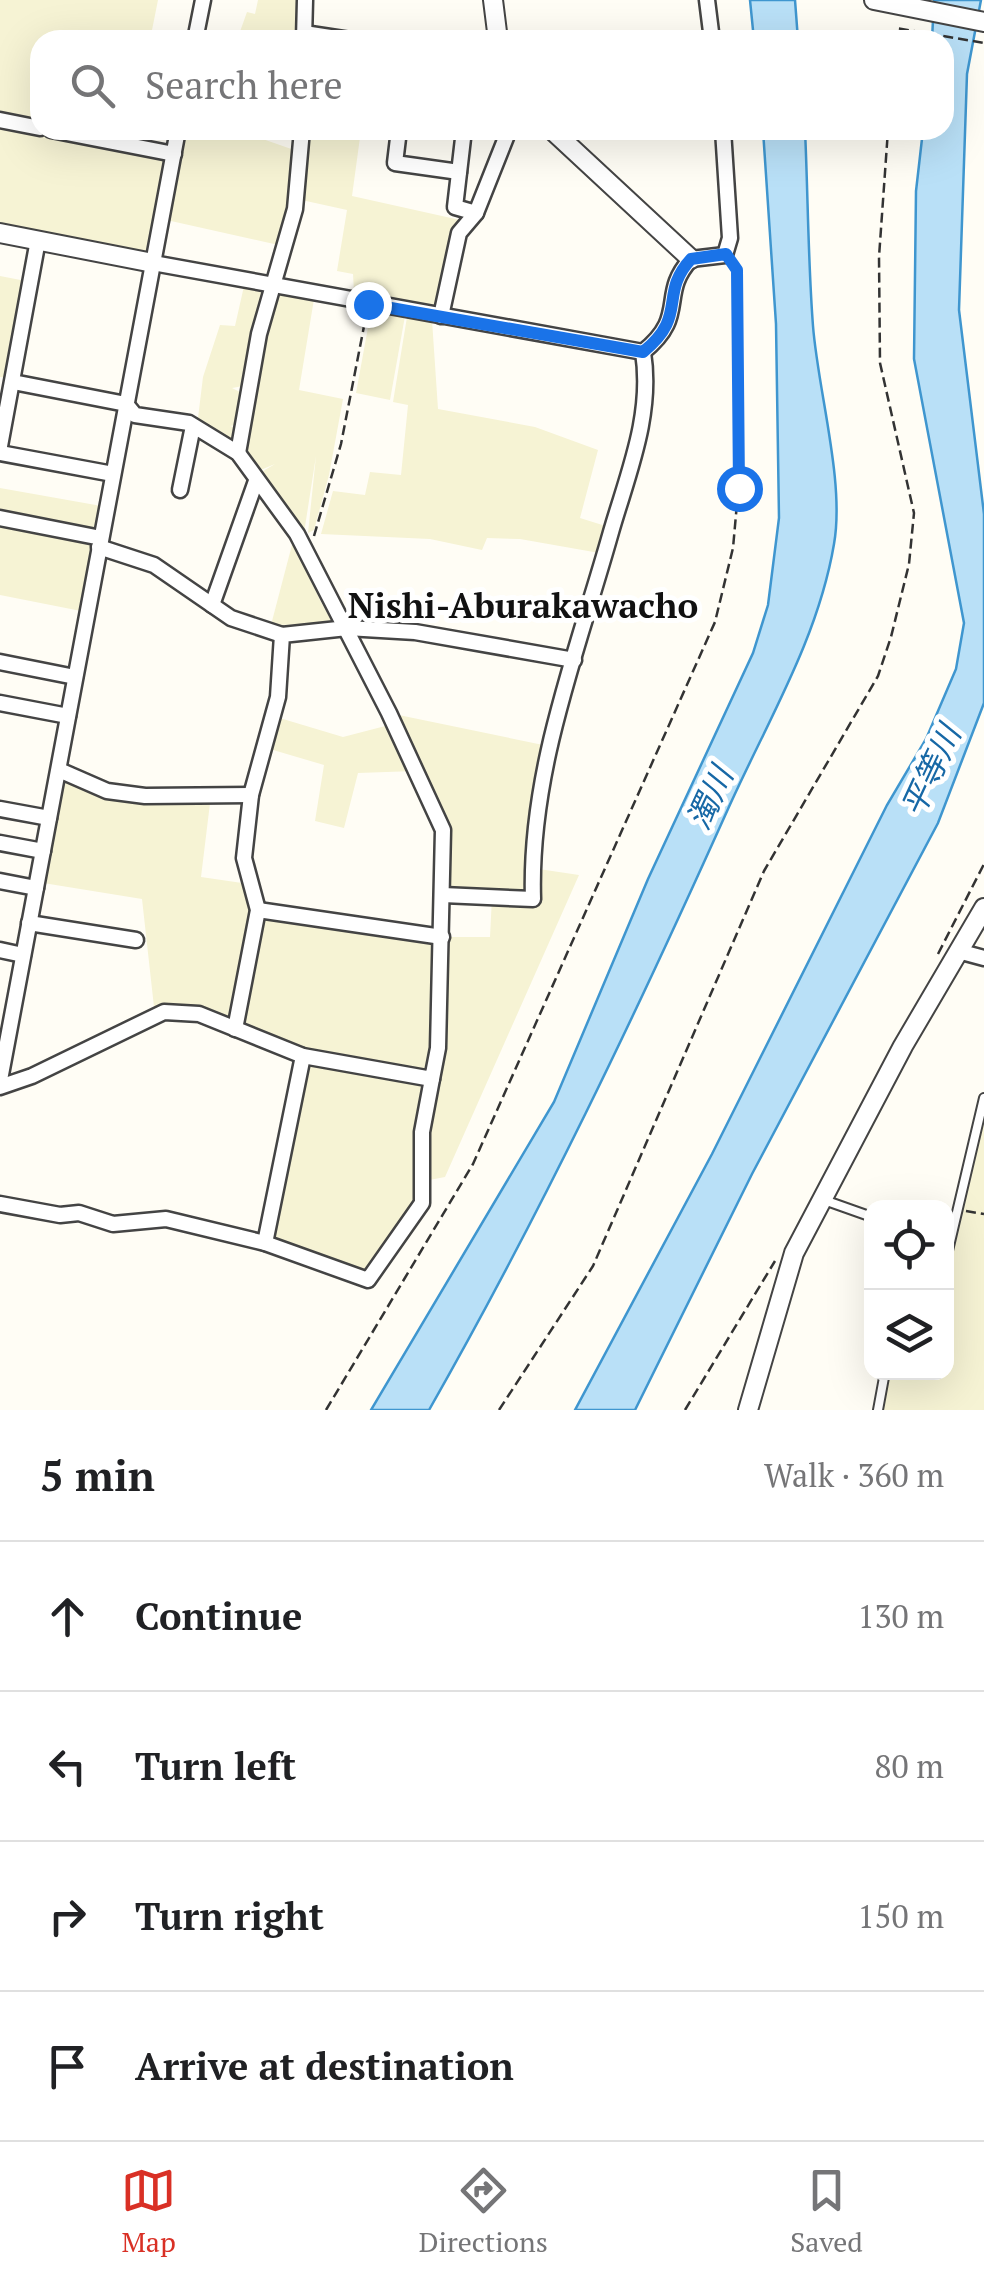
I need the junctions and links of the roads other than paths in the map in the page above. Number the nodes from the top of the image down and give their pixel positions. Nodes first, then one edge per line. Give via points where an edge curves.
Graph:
1 (203, 0) edge
2 (305, 0) edge
3 (492, 0) edge
4 (708, 0) edge
5 (874, 0) edge
6 (984, 22) edge
7 (197, 30) edge
8 (304, 30) edge
9 (496, 30) edge
10 (711, 30) edge
11 (0, 120) edge
12 (30, 126) edge
13 (103, 140) edge
14 (176, 140) edge
15 (301, 140) edge
16 (398, 140) edge
17 (463, 140) edge
18 (505, 140) edge
19 (563, 140) edge
20 (725, 140) edge
21 (174, 154) junction
22 (459, 172) junction
23 (476, 213) junction
24 (0, 233) edge
25 (38, 240) junction
26 (691, 259) junction
27 (153, 263) junction
28 (272, 284) junction
29 (441, 316) junction
30 (643, 352) junction
31 (13, 382) junction
32 (126, 404) junction
33 (4, 412) edge
34 (193, 426) junction
35 (0, 447) edge
36 (238, 452) junction
37 (113, 474) junction
38 (256, 481) junction
39 (180, 490) dead end
40 (0, 518) edge
41 (100, 542) junction
42 (212, 605) junction
43 (346, 628) junction
44 (282, 635) junction
45 (574, 660) junction
46 (0, 662) edge
47 (75, 676) junction
48 (0, 702) edge
49 (68, 716) junction
50 (59, 770) junction
51 (251, 794) junction
52 (0, 810) edge
53 (50, 818) junction
54 (0, 843) edge
55 (43, 851) junction
56 (0, 881) edge
57 (36, 888) junction
58 (444, 894) junction
59 (984, 908) edge
60 (258, 910) junction
61 (29, 923) junction
62 (442, 937) junction
63 (136, 940) dead end
64 (0, 950) edge
65 (958, 950) junction
66 (23, 954) junction
67 (984, 958) edge
68 (236, 1029) junction
69 (302, 1056) junction
70 (432, 1079) junction
71 (0, 1083) edge
72 (984, 1098) edge
73 (822, 1200) junction
74 (0, 1204) edge
75 (864, 1214) edge
76 (954, 1225) edge
77 (264, 1243) junction
78 (884, 1380) edge
79 (748, 1410) edge
80 (878, 1410) edge

1 - 7 street
2 - 8 street
3 - 9 street
4 - 10 street
5 - 6 street
11 - 12 street
13 - 21 street
14 - 21 street
15 - 28 street via 295,208
16 - 22 street via 395,163
17 - 22 street
18 - 23 street
19 - 26 street
20 - 26 street via 726,254
21 - 27 street
22 - 23 street via 455,207
23 - 29 street via 459,234
24 - 25 street
25 - 27 street
25 - 31 street
26 - 30 street via 676,276 670,326
27 - 28 street
27 - 32 street
28 - 29 street
28 - 36 street
29 - 30 street
30 - 45 street via 638,447
31 - 32 street
31 - 33 street
32 - 34 street via 134,415
32 - 37 street
33 - 35 street
34 - 36 street
34 - 39 street
35 - 37 street
36 - 38 street
37 - 41 street
38 - 42 street
38 - 43 street via 297,534
40 - 41 street
41 - 42 street via 154,565
41 - 47 street
42 - 44 street
43 - 44 street
43 - 45 street via 434,635
43 - 58 street via 442,830
44 - 51 street via 278,696
45 - 58 street via 548,746 532,846 533,899
46 - 47 street
47 - 49 street
48 - 49 street
49 - 50 street
50 - 51 street via 107,791 145,796
50 - 53 street
51 - 60 street via 244,858
52 - 53 street
53 - 55 street
54 - 55 street
55 - 57 street
56 - 57 street
57 - 61 street
58 - 62 street
59 - 65 street
60 - 62 street
60 - 68 street
61 - 63 street
61 - 66 street
62 - 70 street
64 - 66 street
65 - 67 street
65 - 73 street
66 - 71 street
68 - 69 street
68 - 71 street via 199,1014 164,1012
69 - 70 street
69 - 77 street
70 - 77 street via 422,1132 422,1204 368,1280
72 - 76 lane
73 - 75 lane
73 - 79 street via 783,1282
74 - 77 street via 113,1224 166,1219
78 - 80 lane

